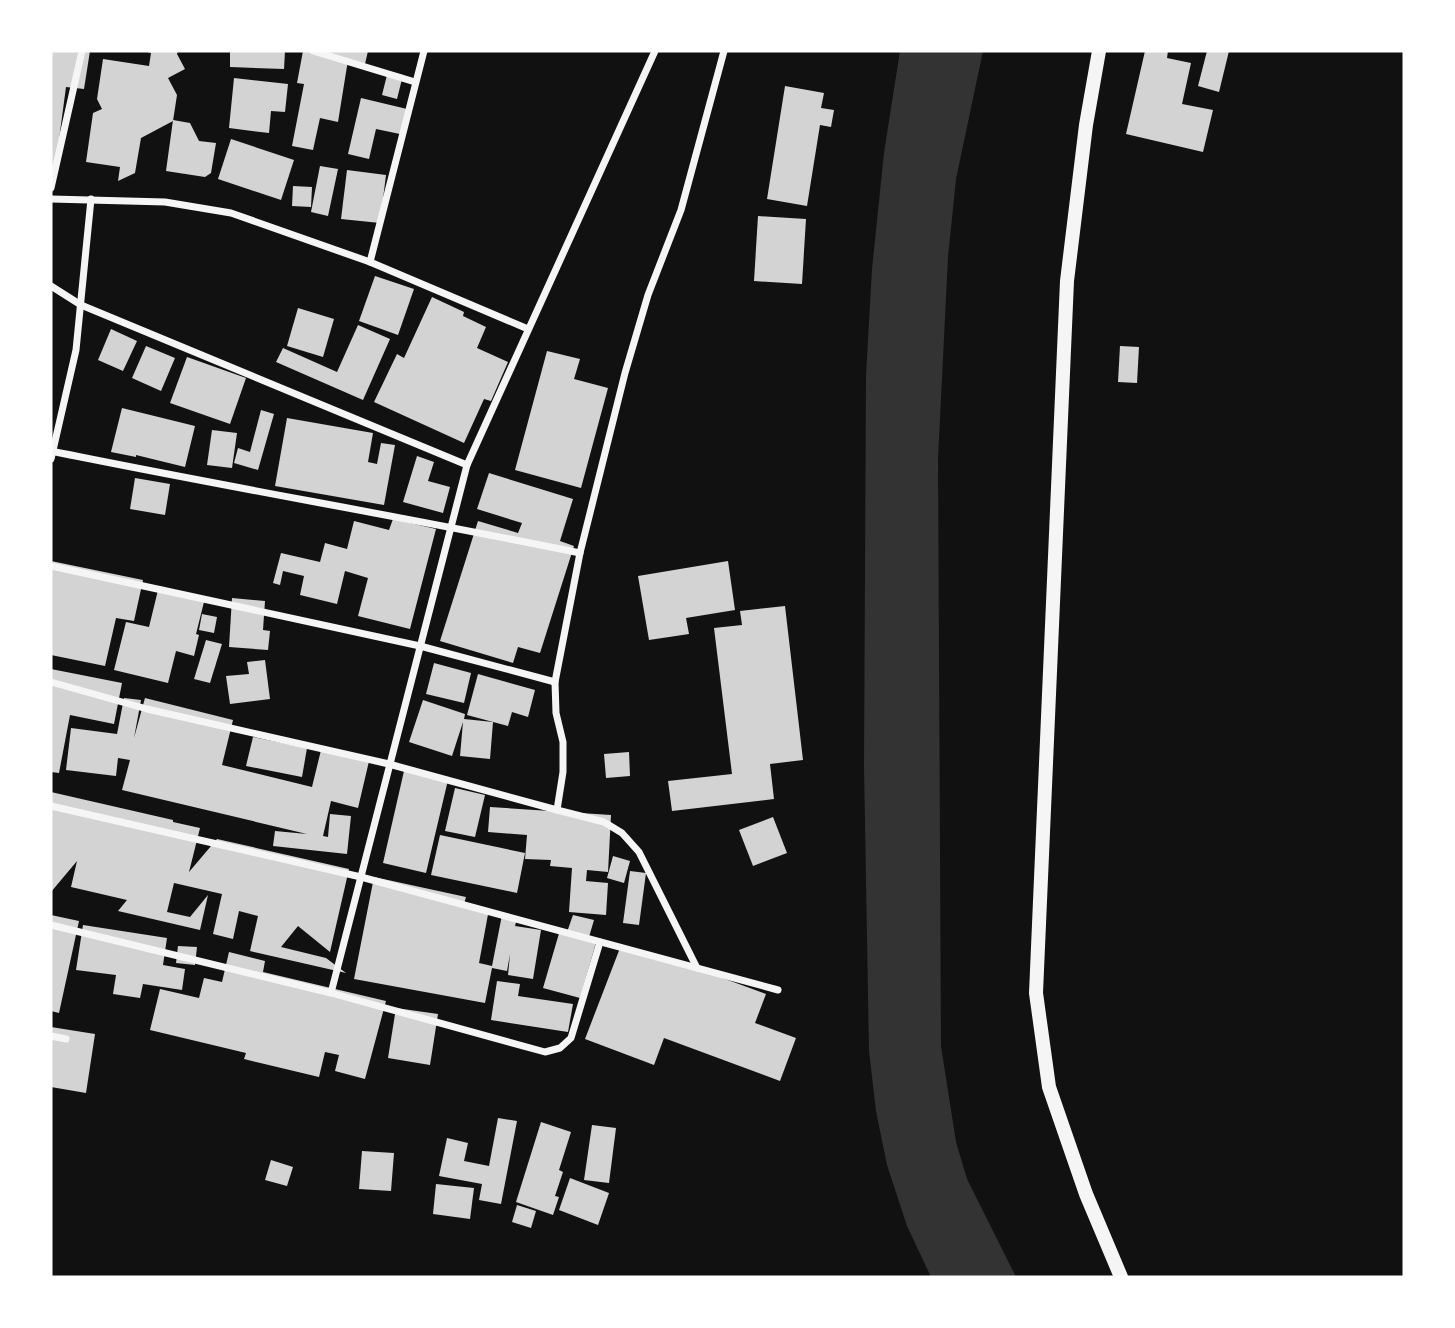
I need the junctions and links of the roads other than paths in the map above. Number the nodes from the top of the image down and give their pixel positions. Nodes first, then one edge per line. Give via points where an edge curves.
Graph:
1 (82, 51) edge
2 (313, 51) edge
3 (424, 51) edge
4 (655, 51) edge
5 (724, 51) edge
6 (1099, 51) edge
7 (415, 82) junction
8 (51, 188) edge
9 (51, 199) edge
10 (91, 199) junction
11 (370, 262) junction
12 (51, 286) edge
13 (81, 305) junction
14 (528, 329) junction
15 (52, 454) edge
16 (467, 466) junction
17 (451, 527) junction
18 (580, 554) junction
19 (51, 566) edge
20 (420, 646) junction
21 (51, 682) edge
22 (555, 682) junction
23 (389, 764) junction
24 (51, 806) edge
25 (557, 810) junction
26 (361, 877) junction
27 (51, 925) edge
28 (600, 942) junction
29 (696, 968) junction
30 (778, 990) dead end
31 (331, 993) junction
32 (51, 1036) edge
33 (66, 1040) dead end
34 (1121, 1277) edge

1 - 8 street
2 - 7 street
3 - 7 street
4 - 14 street
5 - 18 street via 681,210 648,295 625,373
6 - 34 main road via 1067,281 1036,993 1049,1087
7 - 11 street
9 - 10 street
10 - 11 street via 165,202 231,213
10 - 13 street
11 - 14 street
12 - 13 street
13 - 15 street via 76,350
13 - 16 street
14 - 16 street
15 - 17 street
16 - 17 street
17 - 18 street
17 - 20 street
18 - 22 street
19 - 20 street
20 - 22 street
20 - 23 street
21 - 23 street via 147,709
22 - 25 street via 563,742
23 - 25 street
23 - 26 street
24 - 26 street
25 - 29 street via 604,822 639,852
26 - 28 street
26 - 31 street
27 - 31 street
28 - 29 street
28 - 31 street via 571,1038 560,1048 545,1052
29 - 30 street
32 - 33 street

